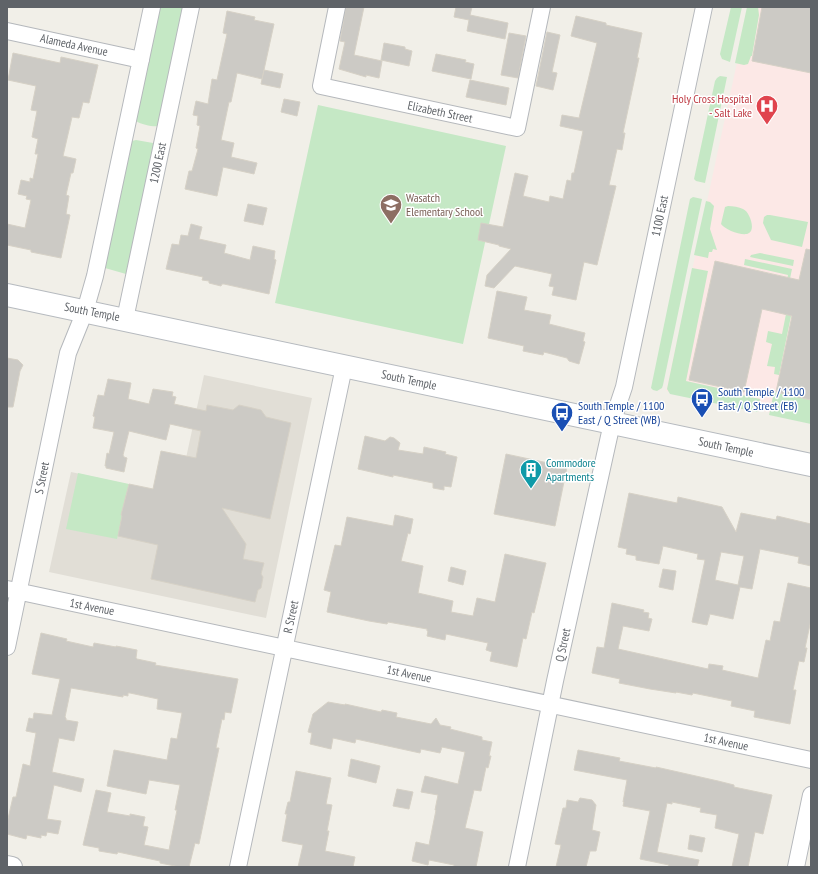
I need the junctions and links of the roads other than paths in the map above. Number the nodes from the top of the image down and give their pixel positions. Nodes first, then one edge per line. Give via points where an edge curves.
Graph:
1 (152, 7) edge
2 (191, 7) edge
3 (337, 7) edge
4 (542, 7) edge
5 (704, 7) edge
6 (7, 31) edge
7 (141, 60) junction
8 (7, 295) edge
9 (85, 311) junction
10 (125, 319) junction
11 (344, 367) junction
12 (612, 422) junction
13 (811, 465) edge
14 (13, 591) edge
15 (7, 647) edge
16 (284, 648) junction
17 (551, 704) junction
18 (811, 760) edge
19 (811, 795) edge
20 (7, 866) edge
21 (12, 867) edge
22 (238, 867) edge
23 (517, 867) edge
24 (796, 867) edge

1 - 7 street
2 - 10 street, 1200 East
3 - 4 street, Elizabeth Street via 321,86 517,128
5 - 12 street, 1100 East via 624,387
6 - 7 street, Alameda Avenue
7 - 9 street via 95,276
8 - 9 main road, South Temple
9 - 10 main road, South Temple
9 - 14 street, S Street via 68,353
10 - 11 main road, South Temple
11 - 12 main road, South Temple
11 - 16 street, R Street
12 - 13 main road, South Temple
12 - 17 street, Q Street
14 - 15 street, S Street
14 - 16 street, 1st Avenue
16 - 17 street, 1st Avenue
16 - 22 street, R Street
17 - 18 street, 1st Avenue
17 - 23 street, Q Street
19 - 24 street
20 - 21 street

